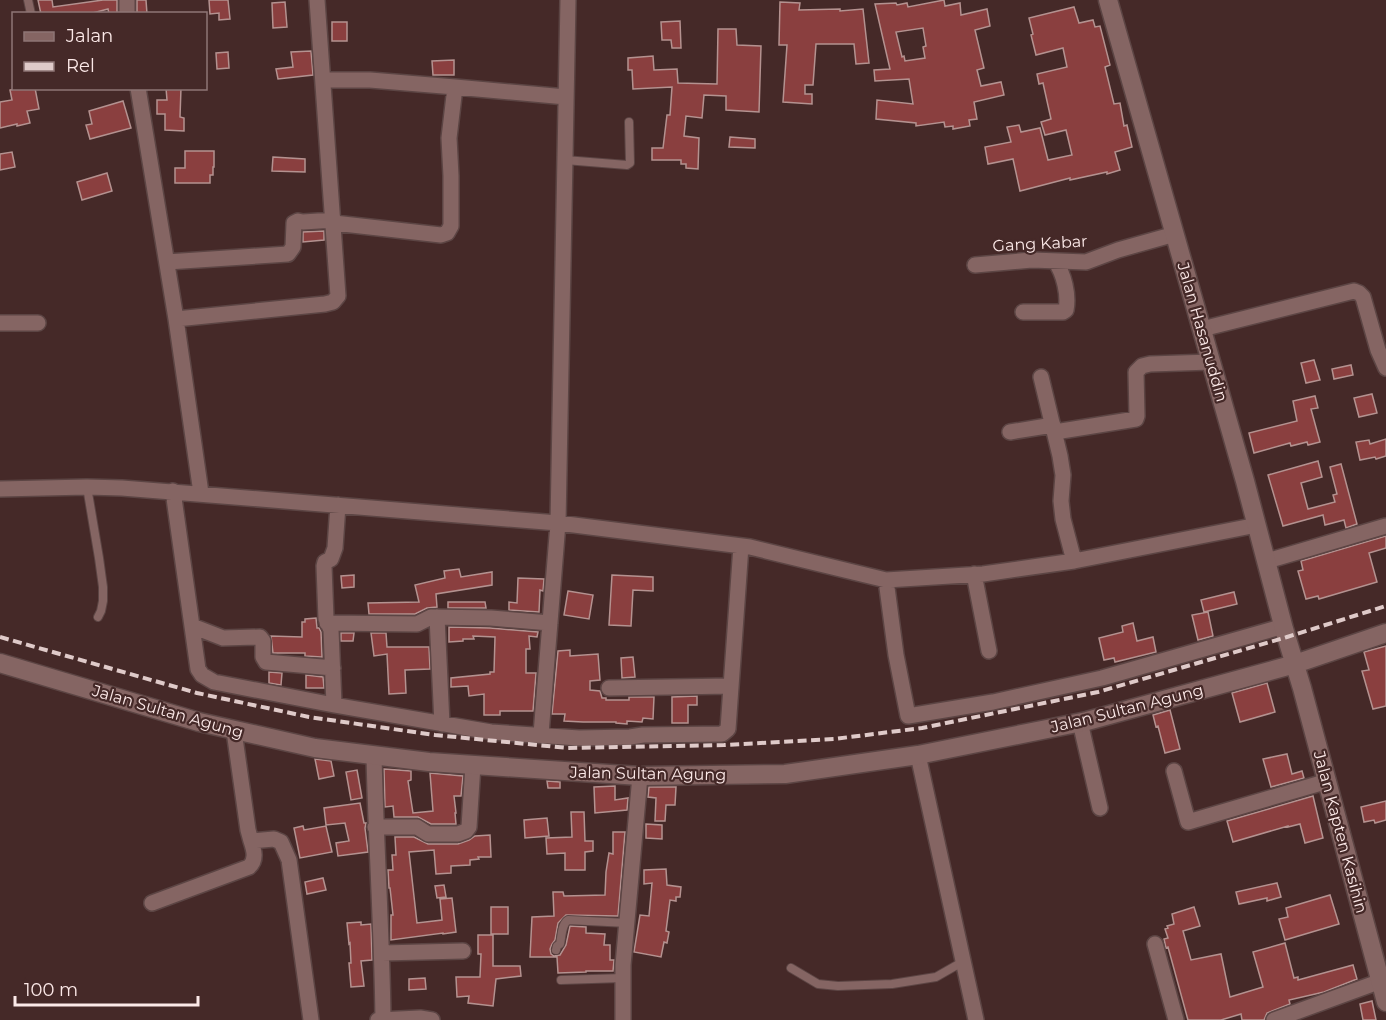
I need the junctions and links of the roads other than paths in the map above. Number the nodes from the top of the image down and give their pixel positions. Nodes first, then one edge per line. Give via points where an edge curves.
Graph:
1 (317, 0) edge
2 (568, 0) edge
3 (1108, 0) edge
4 (323, 80) junction
5 (455, 87) junction
6 (138, 90) edge
7 (566, 98) junction
8 (629, 122) dead end
9 (565, 159) junction
10 (334, 221) junction
11 (1175, 234) junction
12 (1055, 261) junction
13 (167, 262) junction
14 (975, 265) dead end
15 (1023, 312) dead end
16 (176, 319) junction
17 (0, 322) edge
18 (38, 323) dead end
19 (1202, 329) junction
20 (1211, 362) junction
21 (1386, 368) edge
22 (1041, 377) dead end
23 (1054, 428) junction
24 (1010, 432) dead end
25 (87, 487) junction
26 (0, 489) edge
27 (173, 491) junction
28 (201, 493) junction
29 (338, 505) junction
30 (558, 523) junction
31 (1257, 525) junction
32 (1386, 526) edge
33 (751, 548) junction
34 (1074, 561) junction
35 (1267, 561) junction
36 (974, 574) junction
37 (886, 580) junction
38 (98, 617) dead end
39 (437, 617) junction
40 (327, 622) junction
41 (550, 622) junction
42 (192, 626) junction
43 (1284, 626) junction
44 (1386, 633) edge
45 (989, 651) dead end
46 (0, 663) edge
47 (1295, 664) junction
48 (333, 668) junction
49 (731, 686) junction
50 (609, 688) dead end
51 (334, 705) junction
52 (1080, 722) junction
53 (442, 723) junction
54 (234, 731) junction
55 (541, 734) junction
56 (918, 755) junction
57 (374, 756) junction
58 (473, 765) junction
59 (1174, 771) dead end
60 (640, 776) junction
61 (1328, 781) junction
62 (1100, 808) dead end
63 (375, 827) junction
64 (251, 841) junction
65 (152, 903) dead end
66 (627, 923) junction
67 (1155, 944) dead end
68 (556, 950) dead end
69 (463, 951) dead end
70 (382, 953) junction
71 (963, 961) junction
72 (791, 968) dead end
73 (623, 978) junction
74 (561, 980) dead end
75 (1383, 980) edge
76 (1386, 1002) edge
77 (311, 1020) edge
78 (380, 1020) edge
79 (432, 1020) edge
80 (623, 1020) edge
81 (976, 1020) edge
82 (1176, 1020) edge
83 (1274, 1020) edge

1 - 4 street
2 - 7 street
3 - 11 street, Jalan Hasanuddin
4 - 5 street
4 - 10 street
5 - 7 street
5 - 10 street via 448,138 451,226 447,233
6 - 13 street
7 - 9 street
8 - 9 lane via 627,165
9 - 30 street
10 - 13 street via 294,223 293,247 288,254
10 - 16 street via 338,296 333,302
11 - 12 street, Gang Kabar via 1086,262
11 - 19 street, Jalan Hasanuddin
12 - 14 street, Gang Kabar
12 - 15 street via 1062,274 1066,310
13 - 16 street
16 - 28 street
17 - 18 street
19 - 20 street, Jalan Hasanuddin
19 - 21 street via 1359,292
20 - 23 street via 1142,366 1136,372 1136,420
20 - 31 street, Jalan Hasanuddin
22 - 23 street
23 - 24 street
23 - 34 street via 1064,475 1063,519
25 - 26 street
25 - 27 street
25 - 38 lane via 103,587
27 - 28 street
27 - 42 street
28 - 29 street
29 - 30 street
29 - 40 street via 335,548 324,566
30 - 33 street
30 - 41 street
31 - 34 street
31 - 35 street, Jalan Hasanuddin
32 - 35 street
33 - 37 street
33 - 49 street
34 - 36 street
35 - 43 street, Jalan Hasanuddin
36 - 37 street
36 - 45 street
37 - 43 street via 908,716 1102,678
39 - 40 street via 417,624
39 - 41 street
39 - 53 street
40 - 48 street
41 - 55 street
42 - 48 street via 223,638 260,638 266,662
42 - 51 street via 202,675 214,681
43 - 47 street, Jalan Hasanuddin
44 - 47 street, Jalan Sultan Agung
46 - 54 street, Jalan Sultan Agung
47 - 52 street, Jalan Sultan Agung
47 - 61 street, Jalan Kapten Kasihin
48 - 51 street
49 - 50 street
49 - 55 street via 728,729 722,734 590,738
51 - 53 street
52 - 56 street, Jalan Sultan Agung
52 - 62 street
53 - 55 street via 491,732
54 - 57 street, Jalan Sultan Agung
54 - 64 street
56 - 60 street, Jalan Sultan Agung via 785,774
56 - 71 street
57 - 58 street, Jalan Sultan Agung
57 - 63 street
58 - 60 street, Jalan Sultan Agung
58 - 63 street via 466,831 428,834 417,827
59 - 61 street via 1188,822
60 - 66 street
61 - 75 street, Jalan Kapten Kasihin
63 - 70 street
64 - 65 street via 255,854 249,867
64 - 77 street via 274,839 286,850
66 - 68 lane via 568,920
66 - 73 street
67 - 82 street
69 - 70 street
70 - 78 street
71 - 72 lane via 936,978 892,984 818,984
71 - 81 street
73 - 74 lane
73 - 80 street
75 - 76 street, Jalan Kapten Kasihin
75 - 83 street
78 - 79 street

